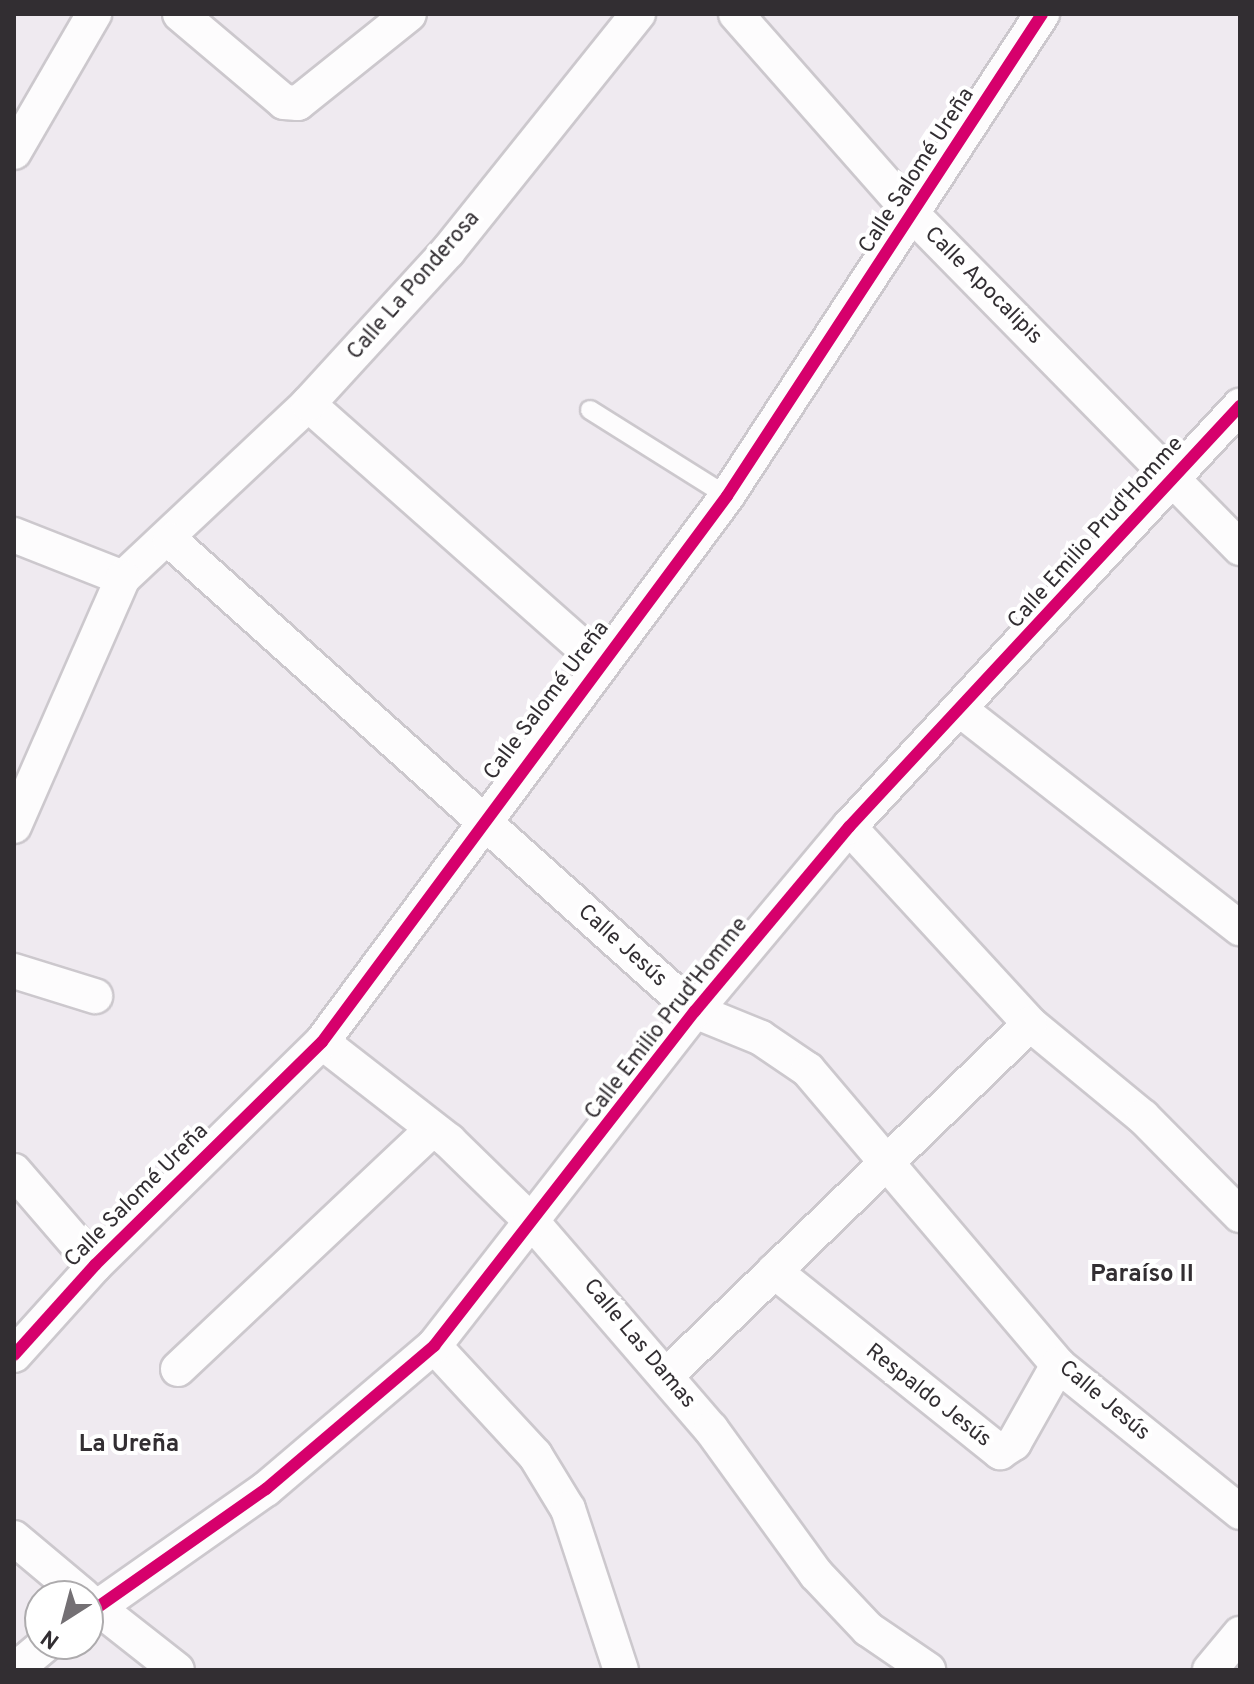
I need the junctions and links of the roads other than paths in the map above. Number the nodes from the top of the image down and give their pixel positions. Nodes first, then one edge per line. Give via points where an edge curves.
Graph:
1 (94, 14) edge
2 (180, 14) edge
3 (409, 14) edge
4 (638, 14) edge
5 (736, 14) edge
6 (1042, 14) edge
7 (14, 152) edge
8 (913, 215) junction
9 (308, 404) junction
10 (1240, 406) edge
11 (590, 410) dead end
12 (1172, 477) junction
13 (727, 496) junction
14 (14, 535) edge
15 (170, 540) junction
16 (1240, 548) edge
17 (123, 578) junction
18 (600, 662) junction
19 (962, 711) junction
20 (482, 822) junction
21 (14, 826) edge
22 (849, 827) junction
23 (1240, 928) edge
24 (14, 971) edge
25 (95, 996) dead end
26 (695, 1011) junction
27 (1030, 1024) junction
28 (322, 1042) junction
29 (433, 1129) junction
30 (887, 1162) junction
31 (14, 1171) edge
32 (1240, 1215) edge
33 (533, 1223) junction
34 (95, 1265) junction
35 (774, 1271) junction
36 (434, 1346) junction
37 (14, 1355) edge
38 (1058, 1365) junction
39 (178, 1369) dead end
40 (666, 1376) junction
41 (1240, 1512) edge
42 (14, 1538) edge
43 (61, 1580) edge
44 (104, 1595) edge
45 (104, 1616) edge
46 (1240, 1634) edge
47 (177, 1670) edge
48 (621, 1670) edge
49 (928, 1670) edge
50 (1210, 1670) edge

1 - 7 street
2 - 3 street via 284,102 311,98
4 - 9 street, Calle La Ponderosa via 448,251
5 - 8 street, Calle Apocalipis
6 - 8 street, Calle Salomé Ureña
8 - 12 street, Calle Apocalipis
8 - 13 street, Calle Salomé Ureña
9 - 15 street, Calle La Ponderosa
9 - 18 street
10 - 12 street, Calle Emilio Prud'Homme
11 - 13 lane
12 - 16 street, Calle Apocalipis
12 - 19 street, Calle Emilio Prud'Homme
13 - 18 street, Calle Salomé Ureña
14 - 17 street
15 - 17 street, Calle La Ponderosa
15 - 20 street, Calle Jesús
17 - 21 street
18 - 20 street, Calle Salomé Ureña
19 - 22 street, Calle Emilio Prud'Homme
19 - 23 street
20 - 26 street, Calle Jesús
20 - 28 street, Calle Salomé Ureña
22 - 26 street, Calle Emilio Prud'Homme
22 - 27 street
24 - 25 street
26 - 30 street, Calle Jesús via 787,1053
26 - 33 street, Calle Emilio Prud'Homme
27 - 30 street
27 - 32 street via 1143,1117
28 - 29 street, Calle Las Damas
28 - 34 street, Calle Salomé Ureña
29 - 33 street, Calle Las Damas
29 - 39 street
30 - 35 street
30 - 38 street, Calle Jesús
31 - 34 street
33 - 36 street, Calle Emilio Prud'Homme
33 - 40 street, Calle Las Damas
34 - 37 street, Calle Salomé Ureña
35 - 38 street, Respaldo Jesús via 1000,1452 1014,1443
35 - 40 street
36 - 44 street, Calle Emilio Prud'Homme via 266,1489
36 - 48 street via 535,1455 568,1509
38 - 41 street, Calle Jesús
40 - 49 street, Calle Las Damas via 816,1574 868,1629
42 - 43 street
45 - 47 street
46 - 50 street

